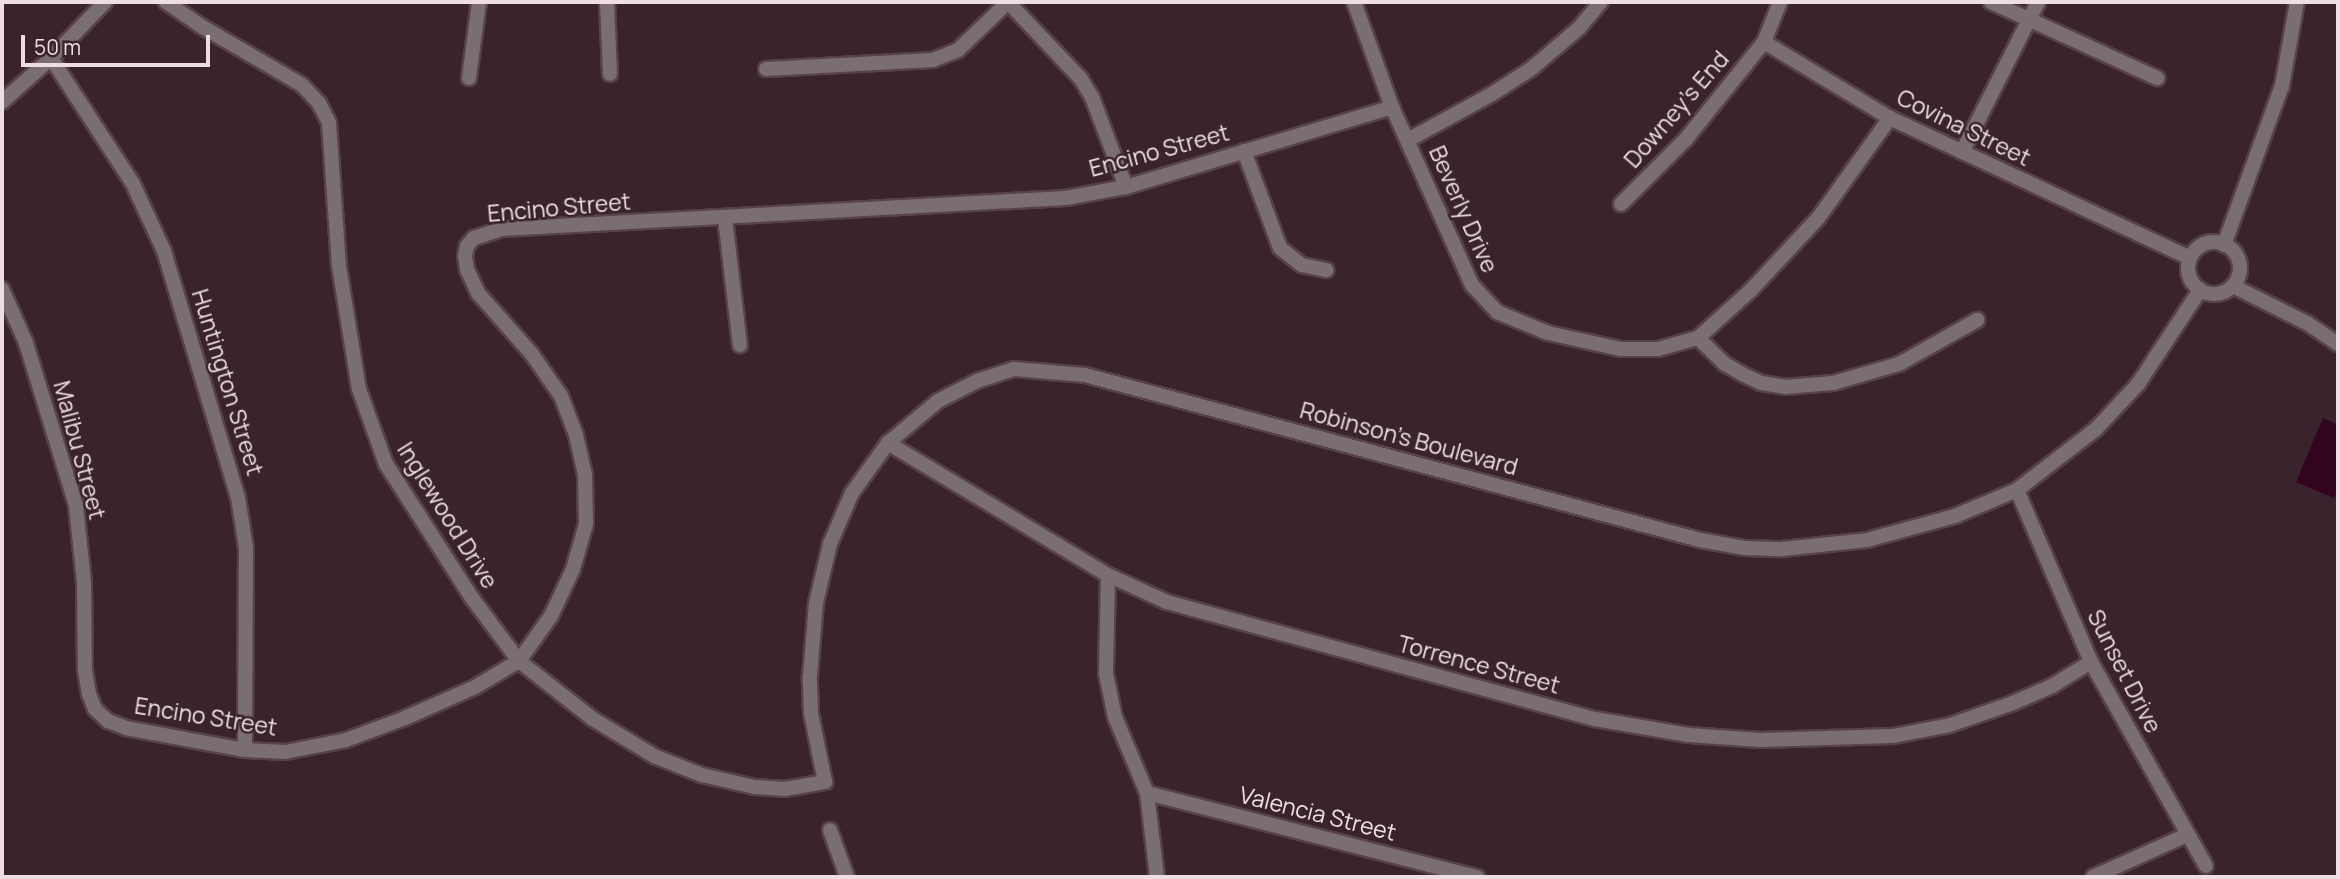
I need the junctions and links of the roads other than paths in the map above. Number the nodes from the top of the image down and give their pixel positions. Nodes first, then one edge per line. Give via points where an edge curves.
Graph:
1 (105, 2) edge
2 (166, 2) edge
3 (479, 2) edge
4 (607, 2) edge
5 (1008, 2) edge
6 (1354, 2) edge
7 (1601, 2) edge
8 (1780, 2) edge
9 (1991, 2) edge
10 (2038, 2) edge
11 (2297, 2) edge
12 (2030, 19) junction
13 (1764, 42) junction
14 (51, 58) junction
15 (766, 69) dead end
16 (610, 74) dead end
17 (469, 78) dead end
18 (2157, 78) dead end
19 (2, 102) edge
20 (1392, 107) junction
21 (1890, 118) junction
22 (1408, 141) junction
23 (1244, 150) junction
24 (1962, 152) junction
25 (1126, 187) junction
26 (1621, 204) dead end
27 (725, 218) junction
28 (2224, 245) junction
29 (2190, 258) junction
30 (1325, 270) dead end
31 (2233, 286) junction
32 (2, 289) edge
33 (2200, 290) junction
34 (1977, 320) dead end
35 (1698, 338) junction
36 (2338, 344) edge
37 (740, 345) dead end
38 (888, 443) junction
39 (2017, 490) junction
40 (1108, 575) junction
41 (519, 661) junction
42 (2091, 662) junction
43 (85, 671) joint
44 (245, 750) junction
45 (825, 782) joint
46 (1147, 793) junction
47 (830, 830) dead end
48 (2187, 835) junction
49 (2206, 866) dead end
50 (847, 877) edge
51 (1157, 877) edge
52 (1477, 877) edge
53 (2093, 877) edge

1 - 14 street
2 - 41 street, Inglewood Drive via 302,85 319,103 329,123 339,266 359,390 386,464 472,598
3 - 17 street
4 - 16 street
5 - 15 street via 958,50 933,60
5 - 25 street via 1081,79
6 - 20 street, Beverly Drive
7 - 22 street via 1579,28 1531,69
8 - 13 street
9 - 12 street
10 - 12 street
11 - 28 street via 2282,86
12 - 18 street
12 - 24 street
13 - 21 street, Covina Street
13 - 26 street, Downey's End via 1686,139
14 - 19 street
14 - 44 street, Huntington Street via 133,184 164,251 239,497 246,548
20 - 22 street, Beverly Drive
20 - 23 street, Encino Street
21 - 24 street, Covina Street
21 - 35 street, Beverly Drive via 1819,217
22 - 35 street, Beverly Drive via 1472,285 1497,312 1548,333 1621,349 1658,349
23 - 25 street, Encino Street
23 - 30 street via 1280,248 1302,265
24 - 29 street, Covina Street
25 - 27 street, Encino Street via 1066,198
27 - 37 street
27 - 41 street, Encino Street via 502,229 484,233 467,246 467,270 478,293 531,353 561,396 585,475 586,524 573,569 551,616
28 - 29 street via 2200,246
28 - 31 street via 2235,253 2240,266
29 - 33 street via 2189,272
31 - 33 street via 2217,294
31 - 36 street
32 - 43 street, Malibu Street via 26,343 76,506 84,582
33 - 39 street, Robinson's Boulevard via 2138,384 2096,429
34 - 35 street via 1899,364 1833,383 1785,387 1742,374
38 - 39 street, Robinson's Boulevard via 937,401 977,380 1014,369 1047,369 1085,375 1700,540 1745,548 1867,541 1955,516
38 - 40 street, Torrence Street
38 - 45 street, Robinson's Boulevard via 852,494 830,544 816,603 811,713
39 - 42 street, Sunset Drive
40 - 42 street, Torrence Street via 1167,602 1516,699 1595,719 1689,734 1760,740 1893,736 1950,725 2014,703
40 - 46 street via 1106,674 1115,717
41 - 44 street, Encino Street via 475,687 346,740 285,752
41 - 45 street, Inglewood Drive via 593,719 653,757 755,787 785,789
42 - 48 street, Sunset Drive
43 - 44 street, Encino Street via 95,709 108,721
46 - 51 street
46 - 52 street, Valencia Street
47 - 50 street
48 - 49 street, Sunset Drive
48 - 53 street

